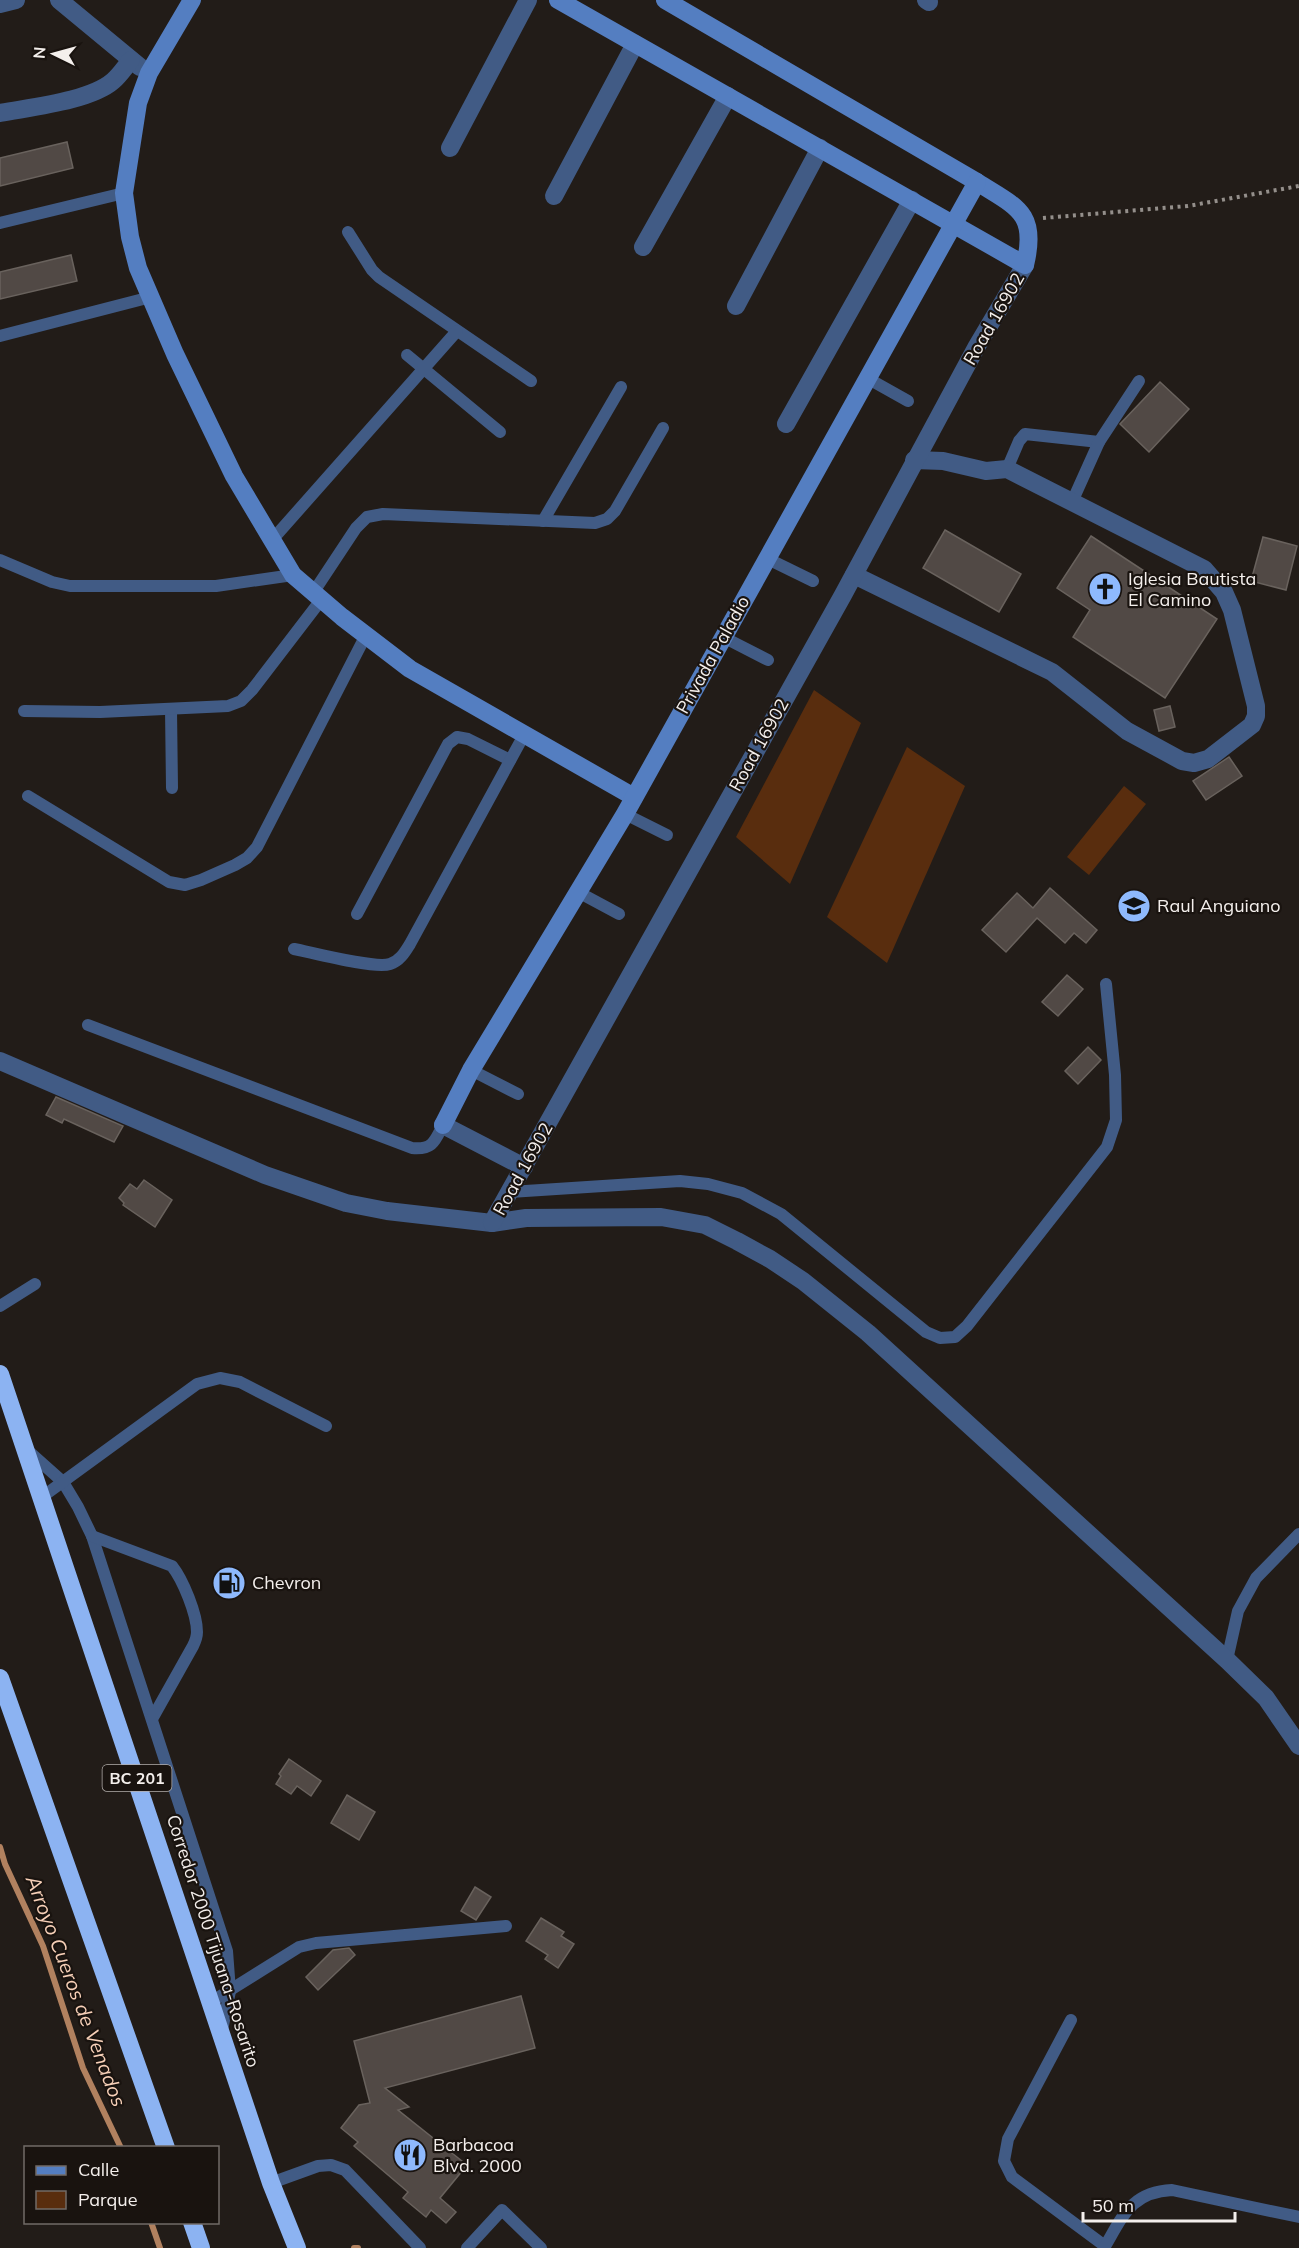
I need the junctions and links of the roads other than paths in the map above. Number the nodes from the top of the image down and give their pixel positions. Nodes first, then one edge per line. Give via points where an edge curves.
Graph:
1 (16, 0) edge
2 (59, 0) edge
3 (192, 0) edge
4 (528, 0) edge
5 (665, 0) edge
6 (565, 2) edge
7 (0, 4) edge
8 (635, 44) junction
9 (131, 60) junction
10 (149, 73) junction
11 (728, 96) junction
12 (0, 113) edge
13 (450, 148) dead end
14 (820, 148) junction
15 (977, 182) junction
16 (124, 193) junction
17 (554, 196) dead end
18 (912, 200) junction
19 (0, 223) edge
20 (952, 224) junction
21 (348, 232) dead end
22 (643, 247) dead end
23 (1025, 265) junction
24 (151, 297) junction
25 (736, 306) dead end
26 (457, 330) junction
27 (0, 336) edge
28 (407, 355) dead end
29 (424, 369) junction
30 (867, 378) junction
31 (531, 381) dead end
32 (1139, 381) dead end
33 (621, 387) dead end
34 (908, 401) dead end
35 (786, 424) dead end
36 (663, 428) dead end
37 (500, 432) dead end
38 (1099, 442) junction
39 (914, 460) junction
40 (1007, 469) junction
41 (1072, 502) junction
42 (543, 520) junction
43 (272, 540) junction
44 (766, 558) junction
45 (0, 560) edge
46 (293, 575) junction
47 (854, 575) junction
48 (813, 581) dead end
49 (317, 596) junction
50 (366, 635) junction
51 (723, 637) junction
52 (768, 660) dead end
53 (171, 709) junction
54 (24, 711) dead end
55 (525, 735) junction
56 (510, 760) junction
57 (172, 788) dead end
58 (28, 796) dead end
59 (634, 797) junction
60 (625, 814) junction
61 (667, 835) dead end
62 (578, 892) junction
63 (357, 914) dead end
64 (619, 914) dead end
65 (294, 949) dead end
66 (1106, 984) dead end
67 (88, 1025) dead end
68 (0, 1061) edge
69 (471, 1070) junction
70 (518, 1094) dead end
71 (443, 1125) junction
72 (524, 1167) junction
73 (510, 1192) junction
74 (492, 1223) junction
75 (35, 1284) dead end
76 (0, 1306) edge
77 (0, 1374) edge
78 (327, 1426) dead end
79 (26, 1449) junction
80 (63, 1482) junction
81 (42, 1497) junction
82 (1299, 1534) edge
83 (92, 1536) junction
84 (1227, 1660) junction
85 (0, 1678) edge
86 (152, 1719) junction
87 (1299, 1746) edge
88 (506, 1926) dead end
89 (230, 1991) junction
90 (211, 2002) junction
91 (1071, 2020) dead end
92 (221, 2031) junction
93 (165, 2146) edge
94 (271, 2183) junction
95 (1299, 2217) edge
96 (192, 2224) edge
97 (1104, 2247) edge
98 (201, 2248) edge
99 (297, 2248) edge
100 (420, 2248) edge
101 (467, 2248) edge
102 (541, 2248) edge

1 - 7 street
2 - 9 street
3 - 10 street
4 - 13 street
5 - 15 street
6 - 8 street
8 - 11 street
8 - 17 street
9 - 10 street
9 - 12 street via 111,83 95,92
10 - 16 street via 132,128
11 - 14 street
11 - 22 street
14 - 18 street
14 - 25 street
15 - 20 street, Privada Paladio
15 - 23 street via 1016,208 1025,220 1030,238
16 - 19 lane
16 - 24 street via 138,268
18 - 20 street
18 - 35 street
20 - 23 street
20 - 30 street, Privada Paladio
21 - 26 lane via 379,277
23 - 39 street, Road 16902
24 - 27 lane
24 - 43 street via 203,415
26 - 29 lane
26 - 31 lane
28 - 29 lane
29 - 37 lane
29 - 43 lane
30 - 34 lane
30 - 44 street, Privada Paladio
32 - 38 lane
33 - 42 lane
36 - 42 lane via 607,519 595,523
38 - 40 lane via 1025,434 1018,441
38 - 41 lane
39 - 40 street via 943,461 986,471
39 - 47 street, Road 16902
40 - 41 street
41 - 47 street via 1204,569 1224,592 1232,610 1256,716 1251,725 1208,759 1182,761 1127,731 1052,672
42 - 49 lane via 383,514 367,517 356,528
43 - 46 street
44 - 48 lane
44 - 51 street, Privada Paladio
45 - 46 lane via 70,586 216,586
46 - 49 street
47 - 72 street, Road 16902
49 - 50 street
49 - 53 lane via 241,701 228,706
50 - 55 street via 410,669
50 - 58 lane via 256,847 235,866 185,885 169,882
51 - 52 lane
51 - 59 street, Privada Paladio
53 - 54 lane
53 - 57 lane
55 - 56 lane
55 - 59 street
56 - 63 lane via 468,739 457,738 448,744
56 - 65 lane via 400,958 390,964 376,964
59 - 60 street, Privada Paladio
60 - 61 lane
60 - 62 street, Privada Paladio
62 - 64 lane
62 - 69 street, Privada Paladio
66 - 73 lane via 1116,1120 1107,1147 955,1337 940,1338 926,1332 781,1214 742,1193 681,1180
67 - 71 lane via 412,1148 424,1149 434,1143
68 - 74 street via 308,1191 377,1209
69 - 70 lane
69 - 71 street, Privada Paladio
71 - 72 street
72 - 73 street, Road 16902
73 - 74 street, Road 16902
74 - 84 street via 526,1218 661,1217 705,1226 770,1259 868,1333
75 - 76 lane
77 - 79 highway, Corredor 2000 Tijuana-Rosarito / BC 201
78 - 80 lane via 240,1382 220,1378 197,1384
79 - 80 lane
79 - 81 highway, Corredor 2000 Tijuana-Rosarito / BC 201
80 - 81 lane
80 - 83 lane
81 - 90 highway, Corredor 2000 Tijuana-Rosarito / BC 201
82 - 84 lane via 1256,1578 1238,1611
83 - 86 lane
83 - 86 lane via 172,1566 180,1576 195,1620 197,1634 193,1646
84 - 87 street via 1266,1698
85 - 93 highway
86 - 89 lane via 227,1951
88 - 89 lane via 299,1947
89 - 90 lane
89 - 92 lane
90 - 92 highway, Corredor 2000 Tijuana-Rosarito / BC 201
91 - 97 lane via 1008,2139 1004,2161 1012,2177
92 - 94 highway, Corredor 2000 Tijuana-Rosarito / BC 201
94 - 99 highway, Corredor 2000 Tijuana-Rosarito / BC 201
94 - 100 lane via 318,2166 345,2170
95 - 97 lane via 1172,2190 1157,2191 1129,2207
96 - 98 highway
101 - 102 lane via 502,2210

